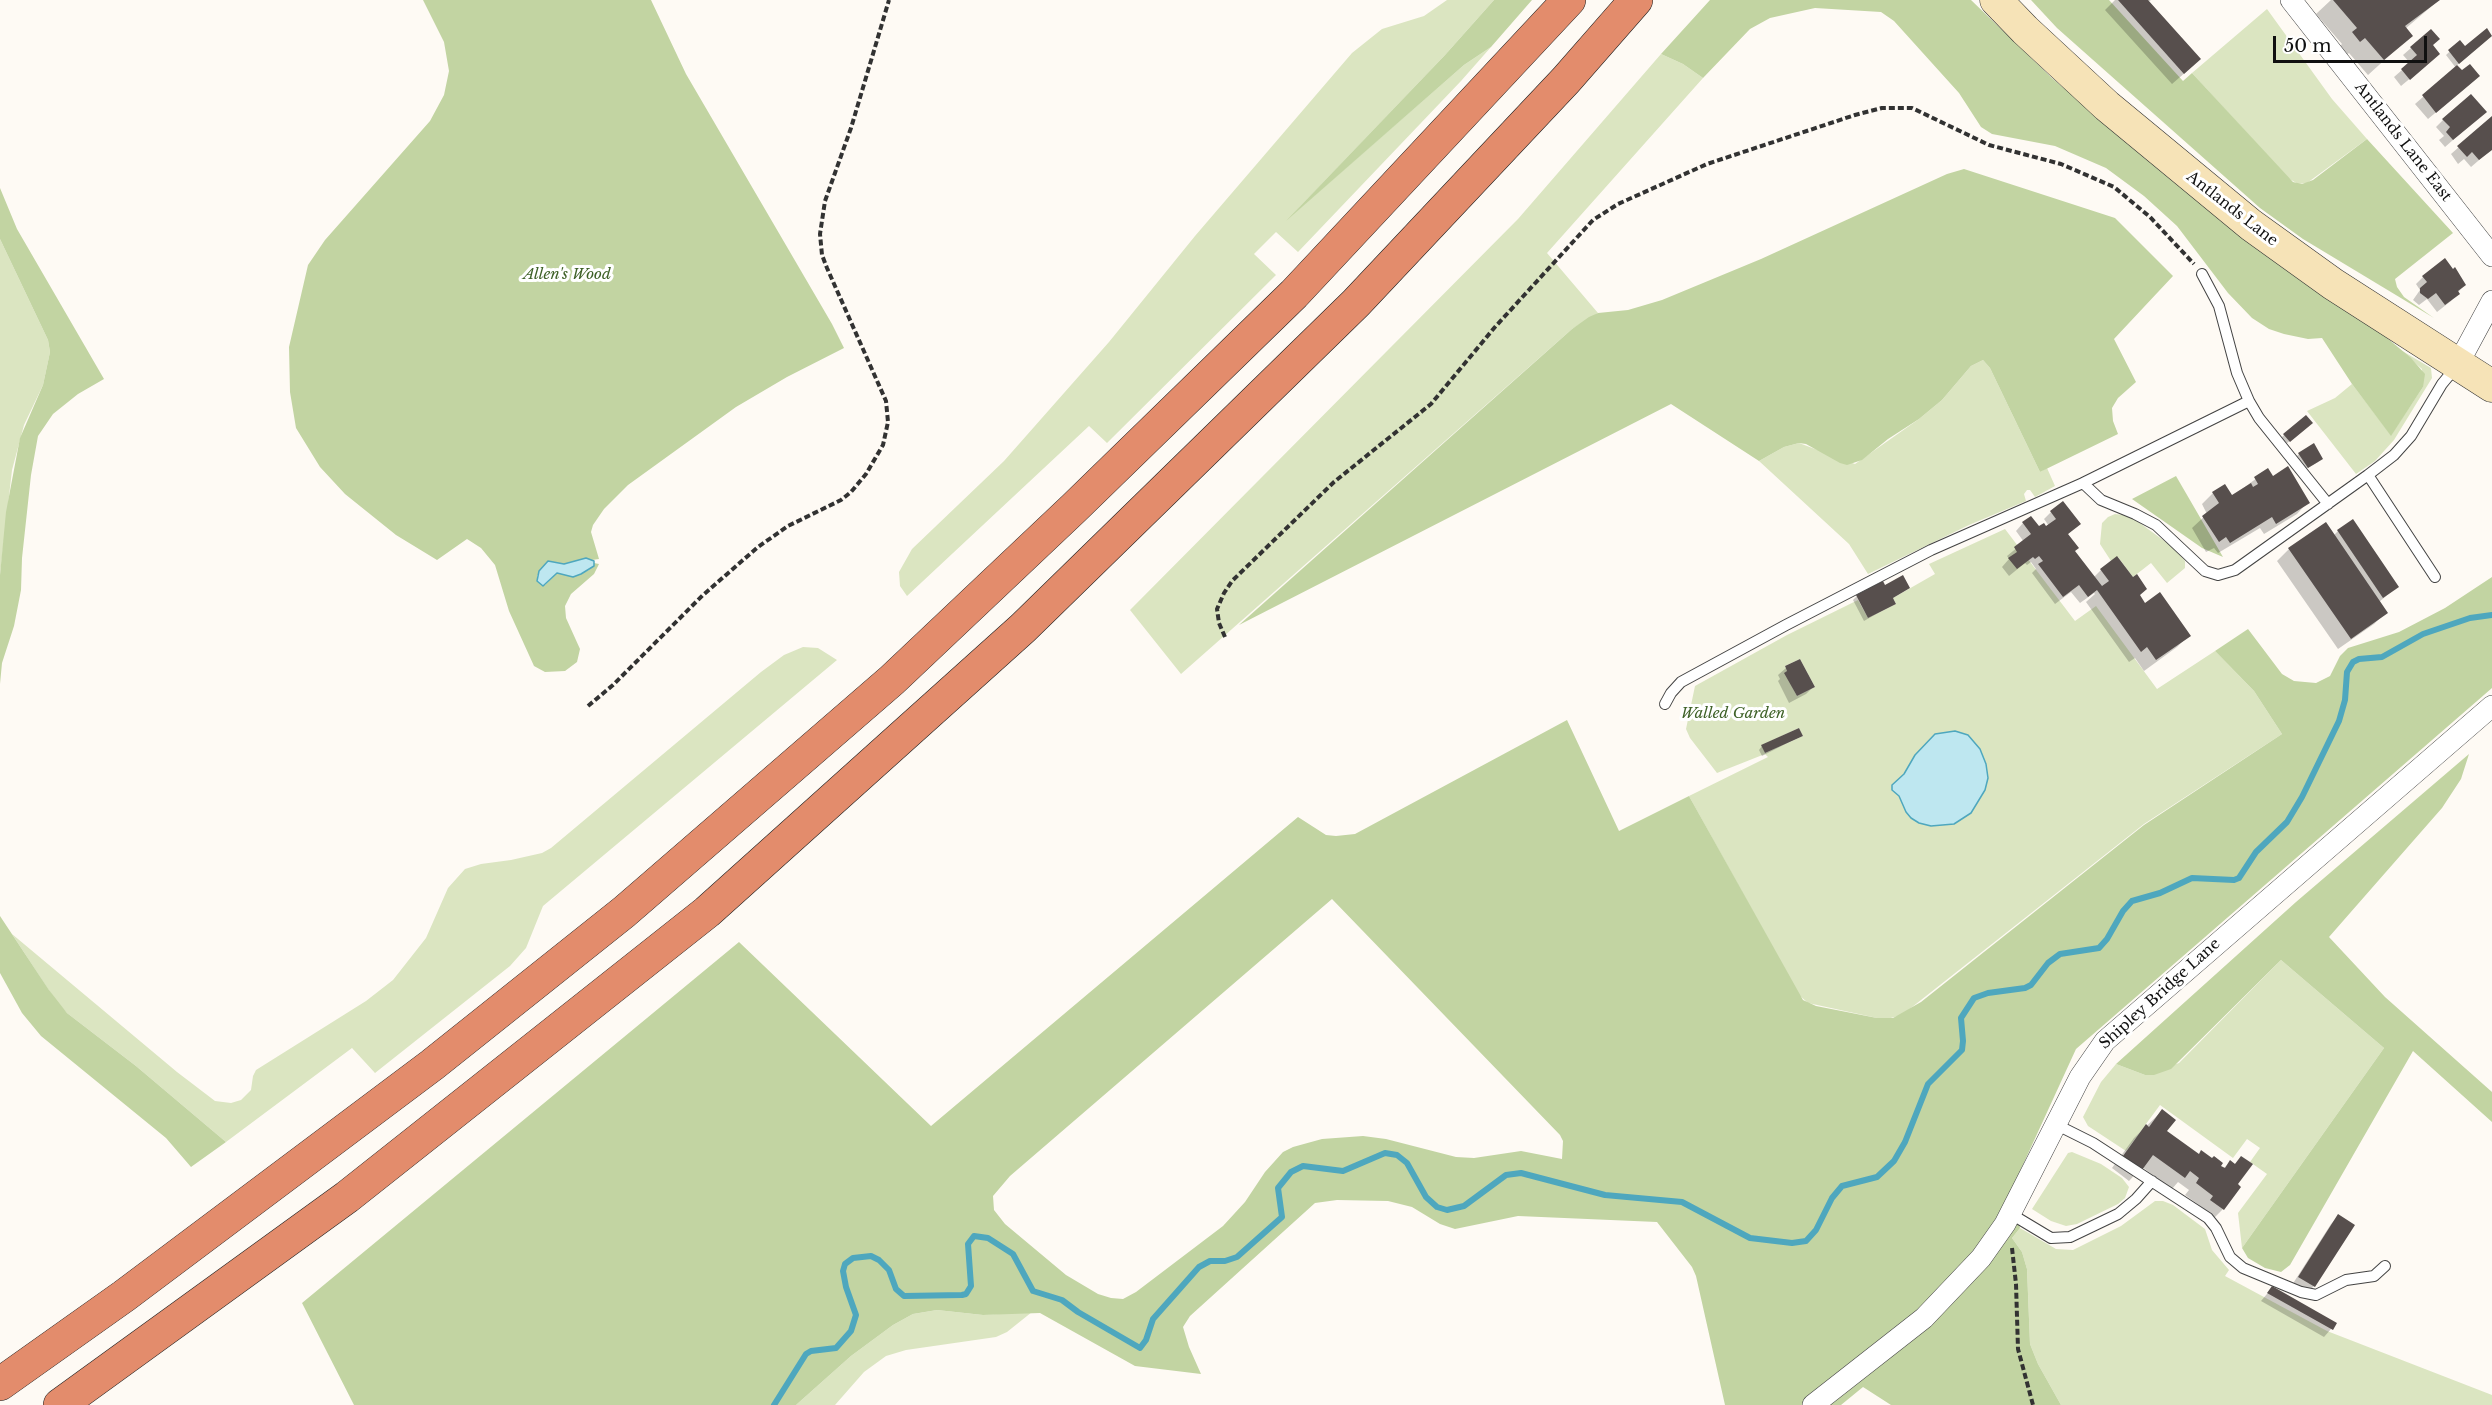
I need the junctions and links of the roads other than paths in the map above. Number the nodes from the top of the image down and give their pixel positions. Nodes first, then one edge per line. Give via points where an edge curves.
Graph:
1 (1569, 0) edge
2 (1636, 0) edge
3 (1996, 0) edge
4 (2291, 0) edge
5 (2492, 256) edge
6 (2202, 274) road end
7 (2492, 301) edge
8 (2458, 364) junction
9 (2492, 386) edge
10 (2249, 401) junction
11 (2368, 476) junction
12 (2083, 483) junction
13 (2328, 504) junction
14 (2435, 577) dead end
15 (1665, 704) dead end
16 (2492, 706) edge
17 (2057, 1125) junction
18 (2152, 1180) junction
19 (2008, 1219) junction
20 (2385, 1266) dead end
21 (0, 1383) edge
22 (60, 1405) edge
23 (1813, 1405) edge

1 - 21 highway via 1294,294 892,680 624,912 432,1065 124,1296
2 - 22 highway via 1356,303 1023,628 716,904 347,1197
3 - 8 main road, Antlands Lane via 2107,106 2242,218 2333,284
4 - 5 street, Antlands Lane East
6 - 10 lane via 2218,306
7 - 8 street
8 - 9 main road, Antlands Lane
8 - 11 lane via 2411,436
10 - 12 lane
10 - 13 lane
11 - 13 lane
11 - 14 lane
12 - 13 lane via 2101,500 2156,525 2205,571 2218,575 2235,570
12 - 15 lane via 1931,550 1794,620 1682,682
16 - 17 street, Shipley Bridge Lane via 2115,1030 2087,1064
17 - 18 lane
17 - 19 street, Shipley Bridge Lane
18 - 19 lane via 2118,1214 2070,1237 2051,1238
18 - 20 lane via 2208,1218 2237,1265 2301,1292 2320,1295 2346,1280 2374,1276
19 - 23 street, Shipley Bridge Lane via 1981,1258 1924,1318

